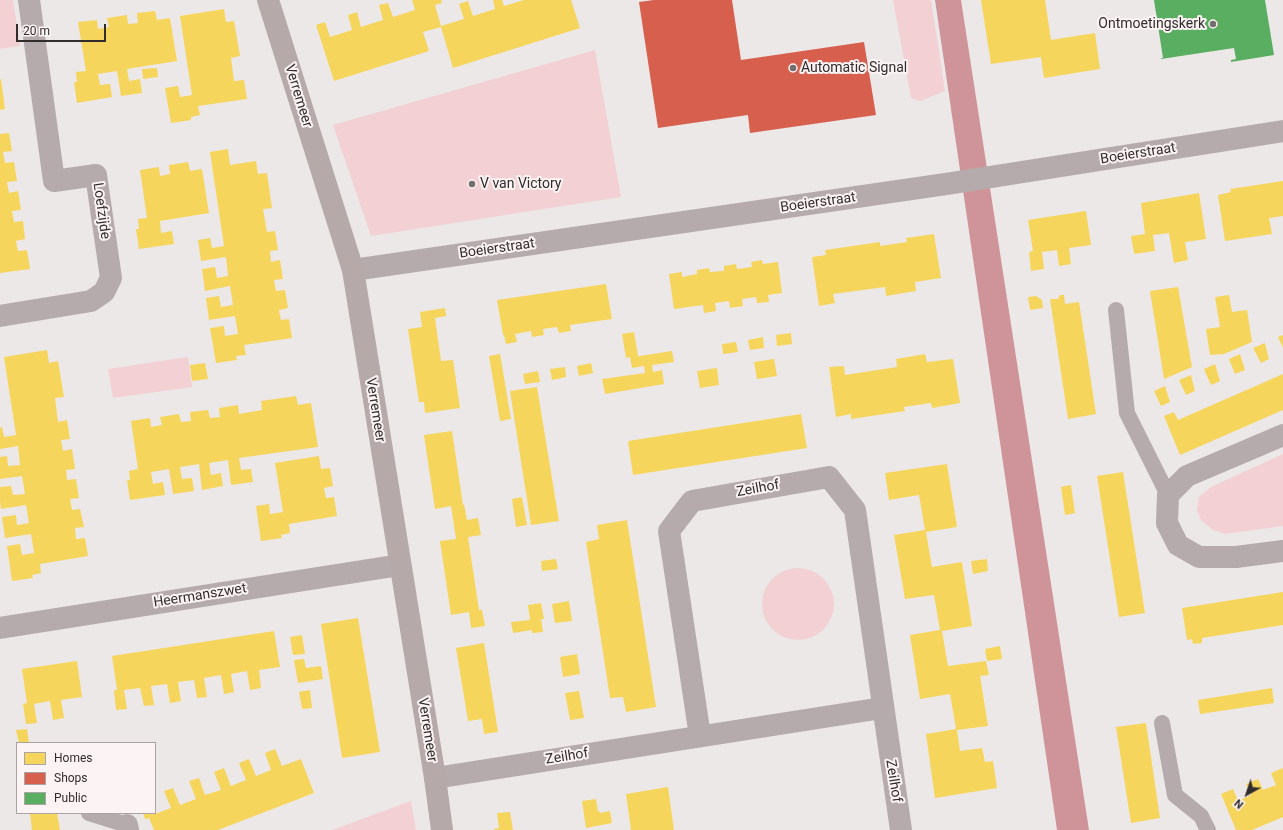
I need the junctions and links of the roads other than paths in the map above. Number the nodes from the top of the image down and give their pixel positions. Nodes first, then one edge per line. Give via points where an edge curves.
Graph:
1 (29, 0) edge
2 (268, 0) edge
3 (1283, 131) edge
4 (352, 270) junction
5 (1116, 310) dead end
6 (0, 316) edge
7 (1283, 435) edge
8 (1168, 495) junction
9 (1283, 551) edge
10 (400, 565) junction
11 (0, 628) edge
12 (882, 708) junction
13 (1162, 723) dead end
14 (700, 736) junction
15 (435, 778) junction
16 (92, 814) edge
17 (128, 827) edge
18 (442, 830) edge
19 (901, 830) edge
20 (1208, 830) edge

1 - 6 street, Loefzijde via 54,181 96,175 110,278 104,292 91,301
2 - 4 street, Verremeer
3 - 4 street, Boeierstraat via 946,184
4 - 10 street, Verremeer
5 - 8 lane via 1127,413
7 - 8 street via 1187,476
8 - 9 street via 1168,523 1178,545 1199,557 1236,557
10 - 11 street, Heermanszwet
10 - 15 street, Verremeer
12 - 14 street, Zeilhof
12 - 14 street, Zeilhof via 854,510 828,477 692,501 669,531
12 - 19 street, Zeilhof
13 - 20 lane via 1175,795 1201,816
14 - 15 street, Zeilhof
15 - 18 street, Verremeer
16 - 17 lane

